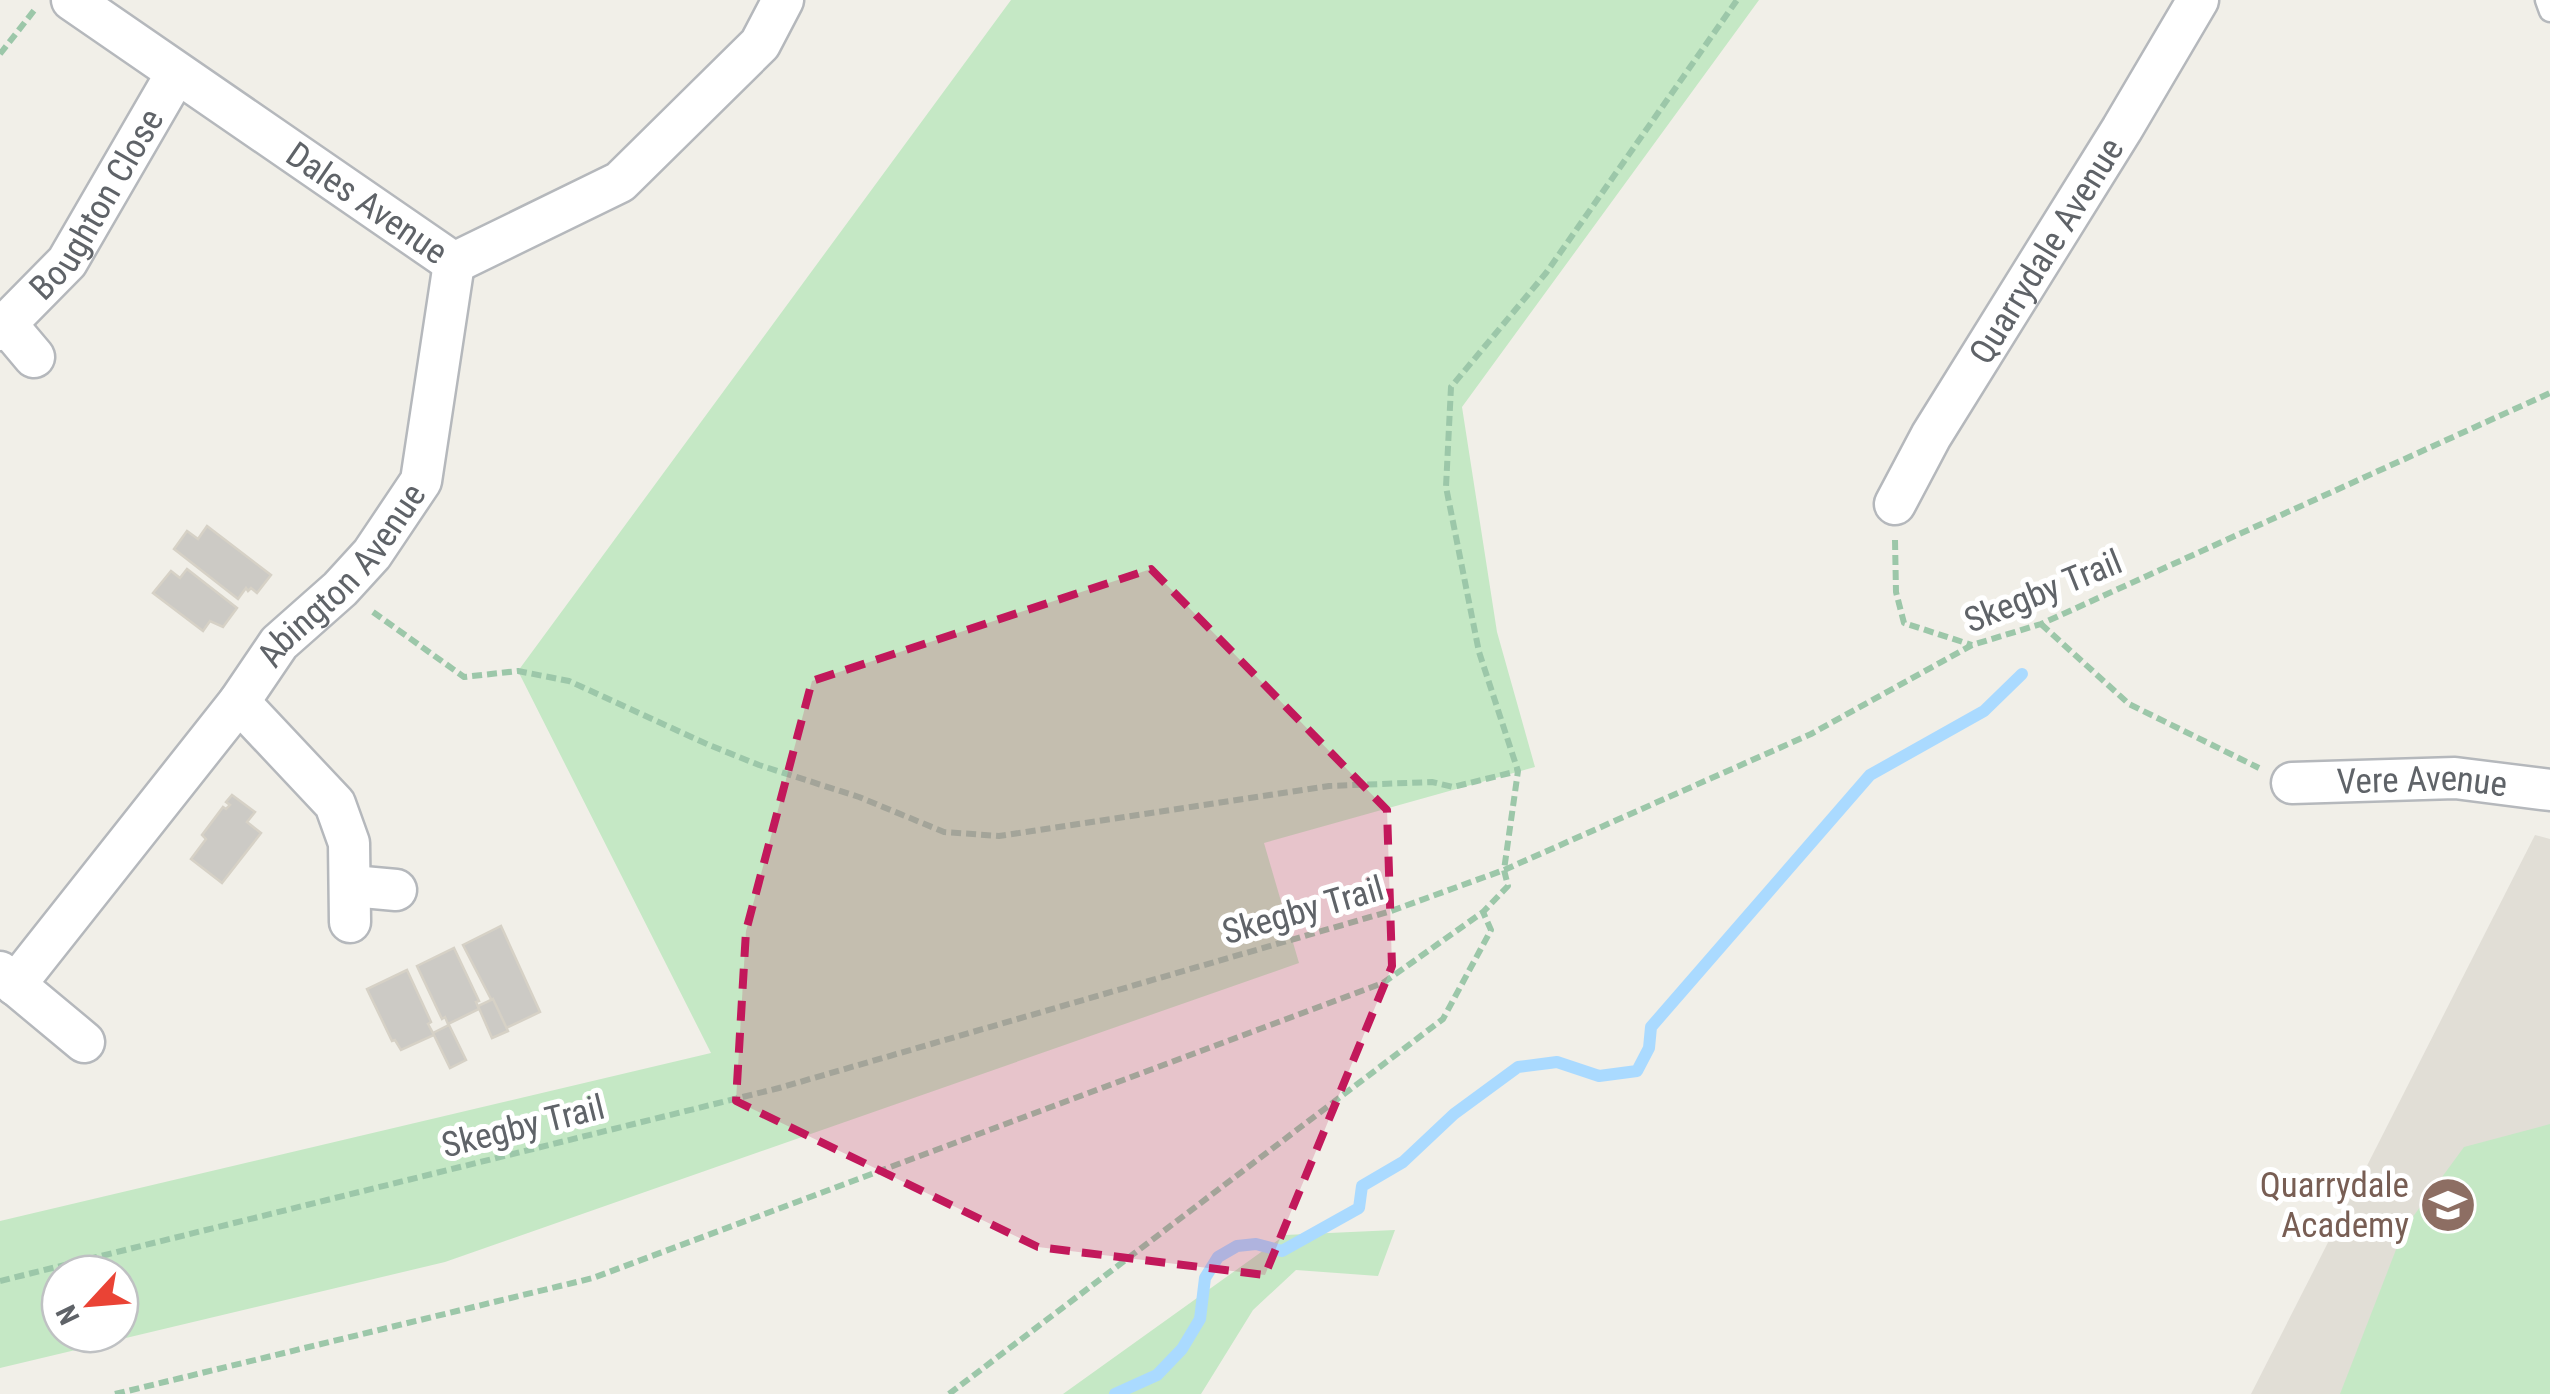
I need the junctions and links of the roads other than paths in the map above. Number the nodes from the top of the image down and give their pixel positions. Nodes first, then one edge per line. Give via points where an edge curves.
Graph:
1 (72, 0) edge
2 (783, 0) edge
3 (2198, 0) edge
4 (2546, 0) edge
5 (2550, 11) edge
6 (176, 74) junction
7 (454, 263) junction
8 (4, 327) edge
9 (34, 357) dead end
10 (1895, 504) road end
11 (239, 702) junction
12 (2292, 783) road end
13 (2550, 790) edge
14 (396, 890) dead end
15 (7, 978) edge
16 (84, 1042) dead end

1 - 6 street, Dales Avenue
2 - 7 street, Dales Avenue via 760,44 620,182
3 - 10 street, Quarrydale Avenue
4 - 5 lane
6 - 7 street, Dales Avenue
6 - 8 street, Boughton Close via 67,262
7 - 11 street, Abington Avenue via 421,481 372,554 279,644
8 - 9 street, Boughton Close
11 - 14 street, Abington Avenue via 334,804 349,843 351,904
11 - 15 street, Abington Avenue
12 - 13 street, Vere Avenue via 2454,778
15 - 16 street, Abington Avenue

